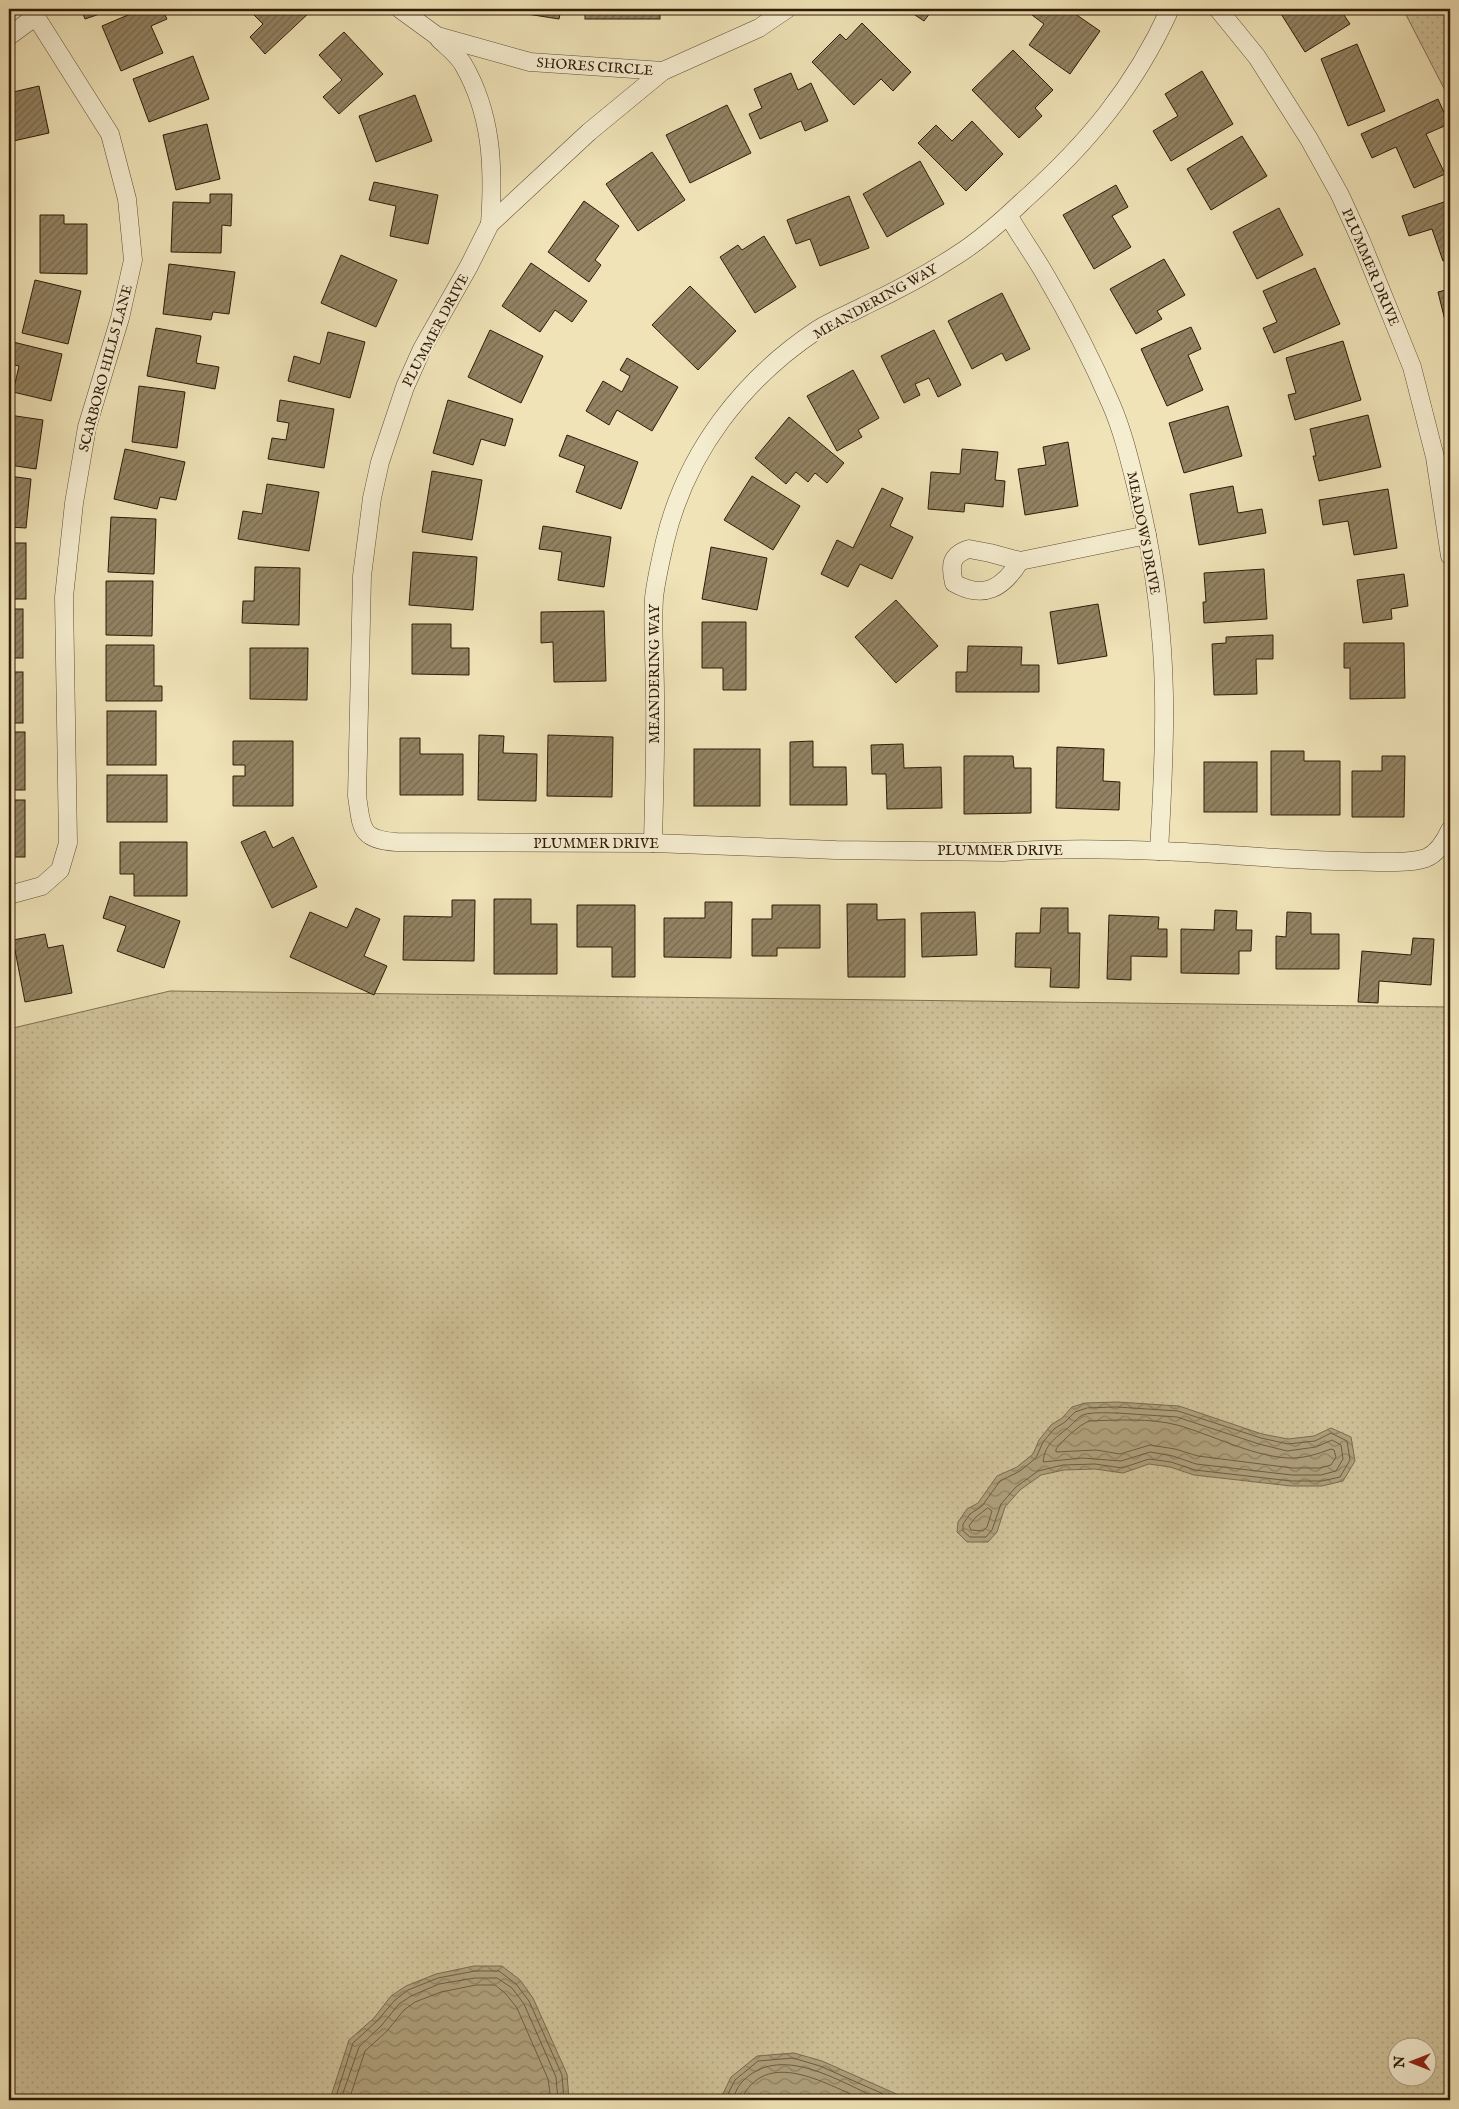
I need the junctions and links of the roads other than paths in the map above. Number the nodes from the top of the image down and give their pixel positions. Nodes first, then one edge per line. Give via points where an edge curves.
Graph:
1 (400, 9) edge
2 (787, 9) edge
3 (1170, 9) edge
4 (1218, 9) edge
5 (33, 13) edge
6 (9, 36) edge
7 (437, 36) junction
8 (663, 71) junction
9 (1008, 215) junction
10 (490, 224) junction
11 (1147, 535) junction
12 (1450, 556) edge
13 (1020, 561) dead end
14 (1450, 830) edge
15 (653, 843) junction
16 (1159, 850) junction
17 (9, 895) edge

1 - 7 street, SHORES CIRCLE
2 - 8 street, SHORES CIRCLE via 759,28
3 - 9 street, MEANDERING WAY via 1117,102 1091,135
4 - 12 street, PLUMMER DRIVE via 1257,56 1309,139 1361,241 1412,368 1435,457
5 - 6 street
5 - 17 street, SCARBORO HILLS LANE via 110,134 127,199 132,260 120,318 87,427 74,503 64,597 68,843 60,870 42,886
7 - 8 street, SHORES CIRCLE via 530,62
7 - 10 street, PLUMMER DRIVE via 462,62 485,119 491,148
8 - 10 street, PLUMMER DRIVE via 589,132
9 - 11 street, MEADOWS DRIVE via 1045,275 1112,405 1130,461
9 - 15 street, MEANDERING WAY via 959,254 898,290 818,330 763,373 713,430 698,453 666,538 654,595
10 - 15 street, PLUMMER DRIVE via 405,387 380,462 372,498 362,576 357,796 361,826 369,836 396,842
11 - 13 street
11 - 16 street, MEADOWS DRIVE via 1161,630 1164,694
14 - 16 street, PLUMMER DRIVE via 1436,852 1426,858 1404,861 1309,860
15 - 16 street, PLUMMER DRIVE via 836,850

